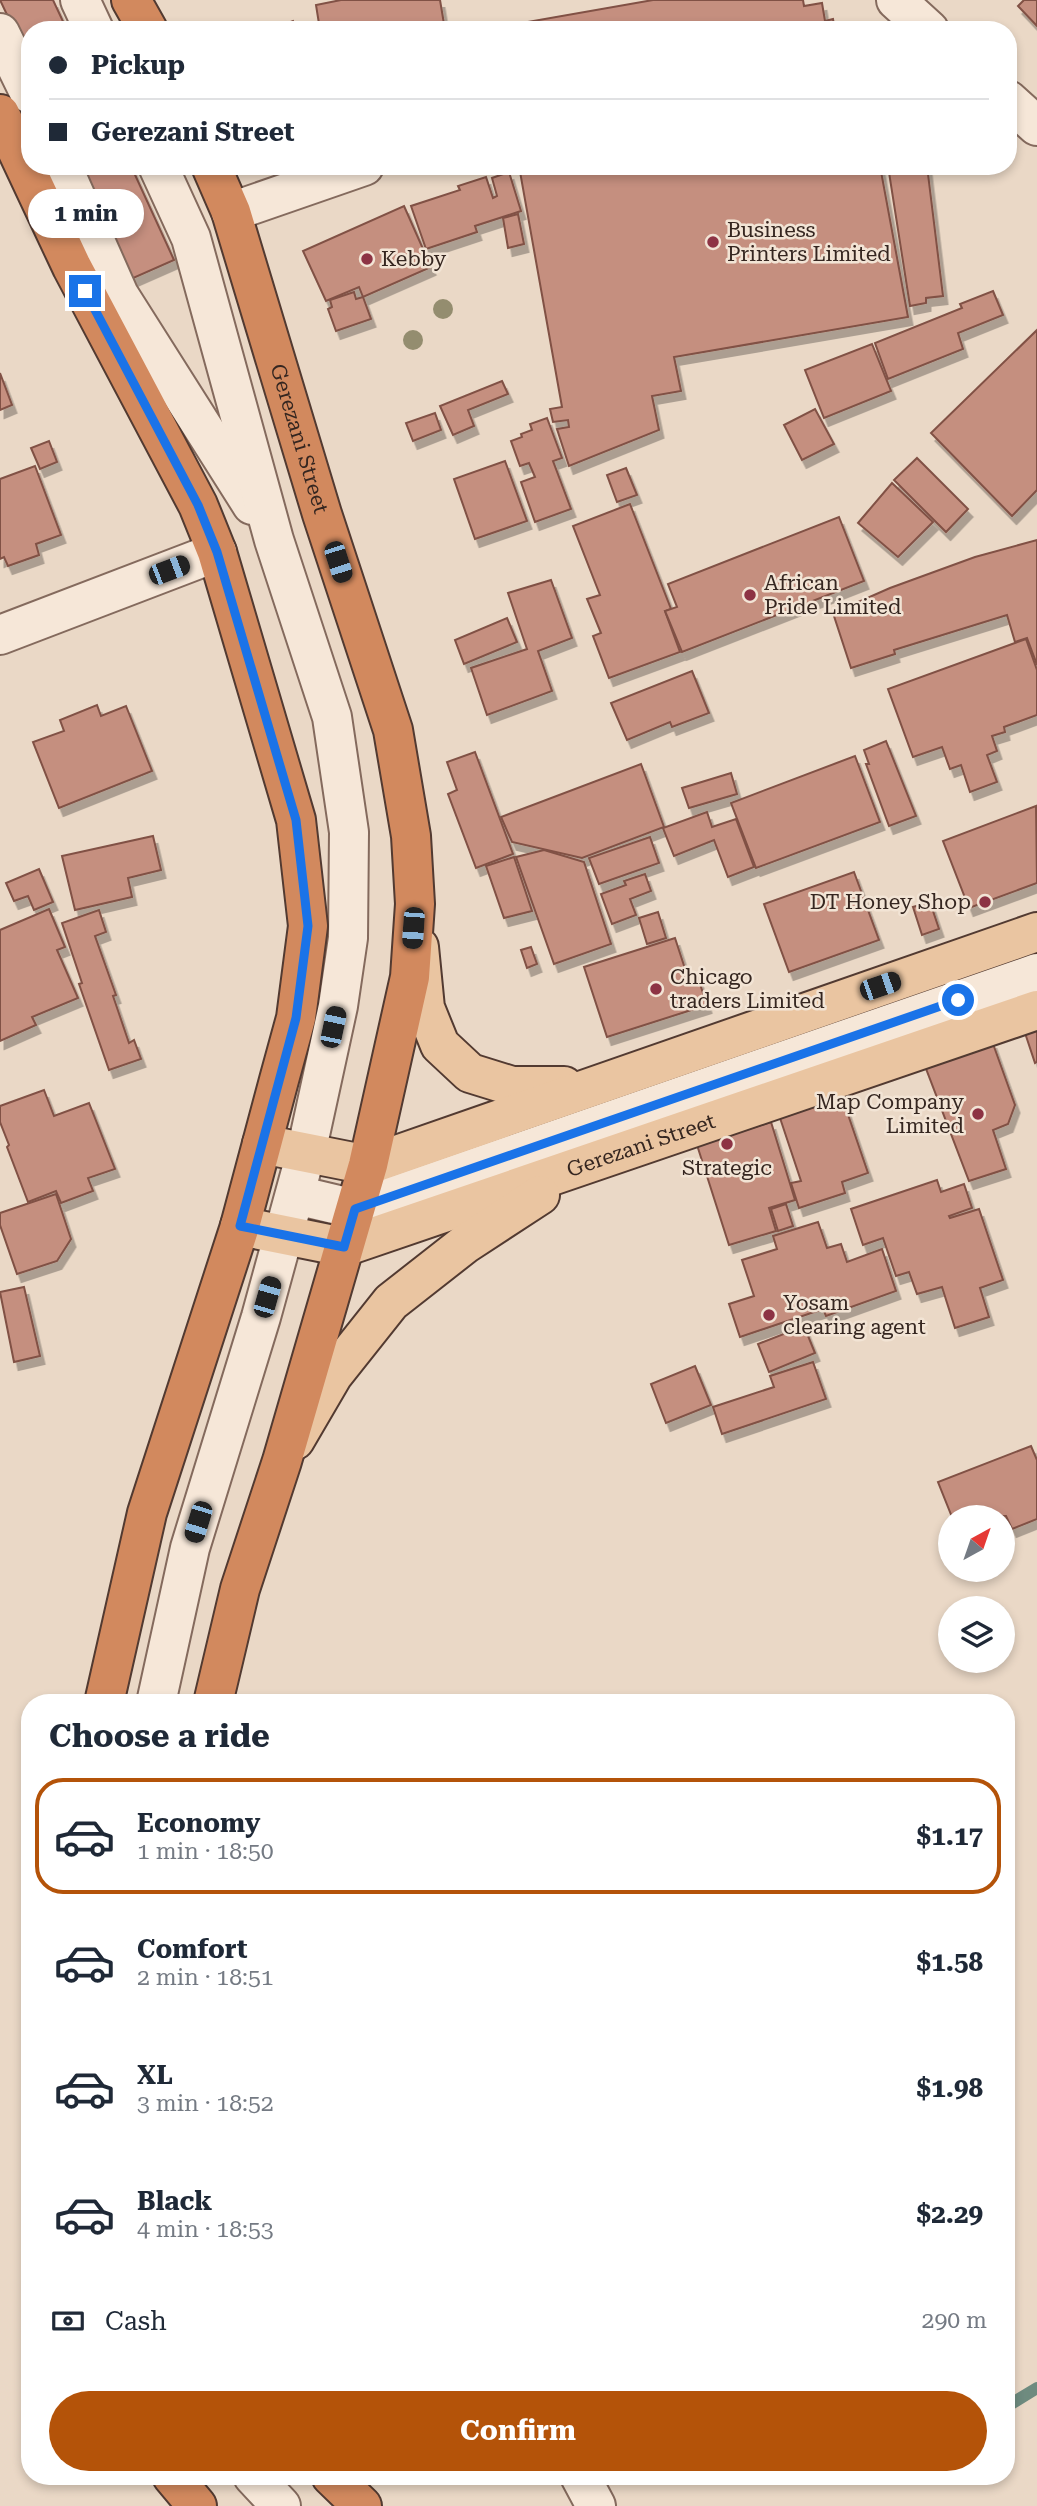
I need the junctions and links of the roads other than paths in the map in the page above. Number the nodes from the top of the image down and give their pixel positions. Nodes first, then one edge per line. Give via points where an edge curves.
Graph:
1 (80, 0) edge
2 (131, 0) edge
3 (896, 0) edge
4 (90, 21) edge
5 (143, 21) edge
6 (919, 21) edge
7 (0, 33) edge
8 (21, 76) edge
9 (1017, 108) edge
10 (0, 114) edge
11 (1037, 126) edge
12 (21, 159) edge
13 (29, 175) edge
14 (66, 175) edge
15 (162, 175) edge
16 (215, 175) edge
17 (338, 175) edge
18 (231, 212) junction
19 (274, 540) junction
20 (217, 552) junction
21 (0, 635) edge
22 (415, 904) junction
23 (1037, 932) edge
24 (1037, 973) edge
25 (1037, 1010) edge
26 (593, 1087) junction
27 (262, 1144) junction
28 (306, 1153) junction
29 (589, 1163) junction
30 (368, 1166) junction
31 (296, 1195) junction
32 (355, 1209) junction
33 (240, 1226) junction
34 (285, 1235) junction
35 (344, 1247) junction
36 (282, 1461) junction
37 (106, 1694) edge
38 (158, 1694) edge
39 (214, 1694) edge
40 (180, 2485) edge
41 (261, 2485) edge
42 (340, 2485) edge
43 (585, 2485) edge
44 (197, 2506) edge
45 (281, 2506) edge
46 (362, 2506) edge
47 (596, 2506) edge

1 - 4 street
2 - 5 highway
3 - 6 street
7 - 8 street
9 - 11 street
10 - 12 highway
13 - 20 highway via 198,505
14 - 19 street via 119,295
15 - 19 street via 191,237
16 - 18 highway, Gerezani Street
17 - 18 street
18 - 22 highway, Gerezani Street via 393,730 411,836
19 - 28 street via 332,717 349,832 348,938
20 - 21 street
20 - 27 highway via 296,820 308,926 296,1018
22 - 26 main road via 425,1008 440,1045 470,1073 512,1086
22 - 30 highway, Gerezani Street via 410,977
23 - 26 main road
24 - 32 street
25 - 29 main road, Gerezani Street
26 - 30 main road
27 - 28 main road
27 - 33 highway
28 - 30 main road
28 - 31 street
29 - 35 main road, Gerezani Street
29 - 36 main road via 465,1244 391,1301 333,1375
30 - 32 highway, Gerezani Street
31 - 32 street
31 - 34 street
32 - 35 highway, Gerezani Street
33 - 34 main road
33 - 37 highway via 147,1513
34 - 35 main road
34 - 38 street via 190,1548
35 - 36 highway, Gerezani Street
36 - 39 highway, Gerezani Street via 240,1588
40 - 44 highway
41 - 45 street
42 - 46 highway
43 - 47 street

